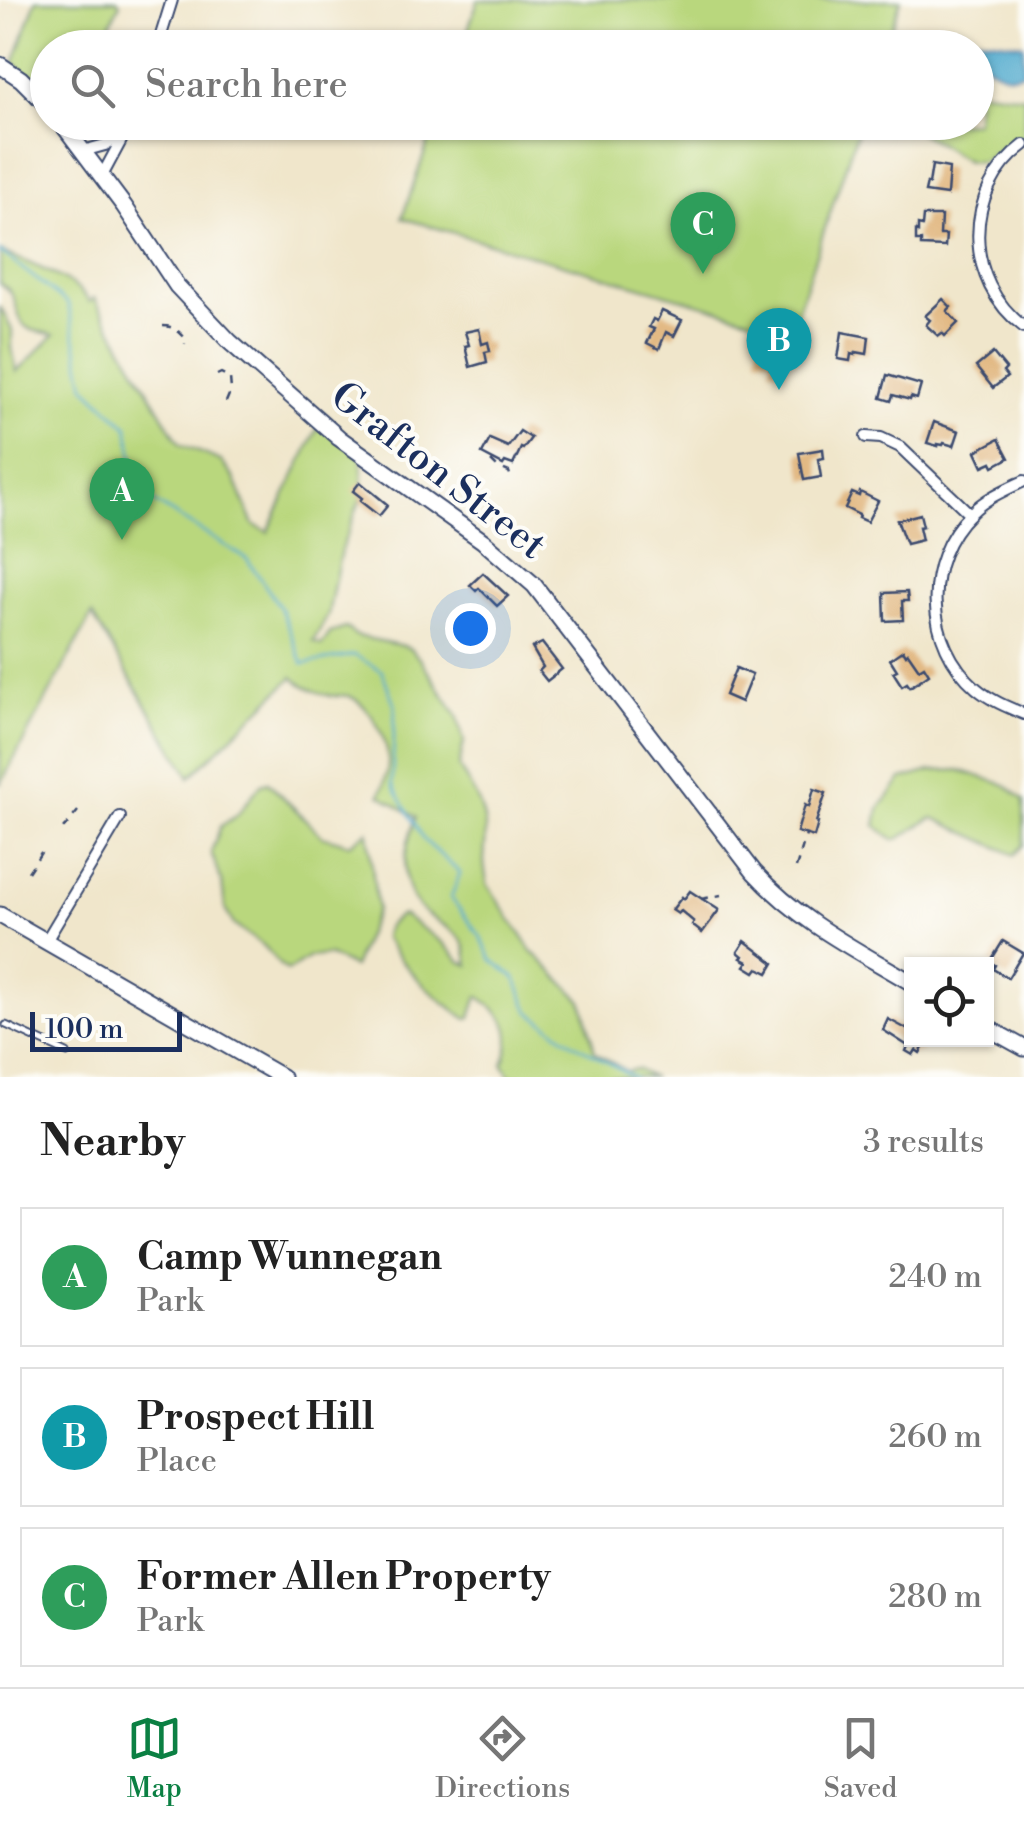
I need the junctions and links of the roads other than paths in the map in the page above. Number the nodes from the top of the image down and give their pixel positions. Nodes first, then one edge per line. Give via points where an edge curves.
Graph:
1 (172, 0) edge
2 (163, 30) edge
3 (0, 65) edge
4 (30, 88) edge
5 (75, 140) edge
6 (111, 140) edge
7 (121, 140) edge
8 (1024, 146) edge
9 (84, 151) junction
10 (102, 176) junction
11 (1024, 328) edge
12 (866, 437) dead end
13 (1024, 481) edge
14 (970, 514) junction
15 (1024, 714) edge
16 (120, 818) dead end
17 (0, 914) edge
18 (46, 941) junction
19 (904, 978) edge
20 (6, 1025) dead end
21 (994, 1031) edge
22 (1024, 1048) edge
23 (67, 1053) dead end
24 (282, 1077) edge

1 - 2 street
3 - 4 street
5 - 9 street, Grafton Street
6 - 9 street
7 - 10 street
8 - 11 street via 990,183 977,234 990,288
9 - 10 street, Grafton Street
10 - 19 street, Grafton Street via 177,286 241,353 327,428 534,585 769,888 804,918
12 - 14 street via 900,447
13 - 14 street
14 - 15 street via 938,570 941,635 977,688
16 - 18 street
17 - 18 street
18 - 24 street
20 - 23 lane
21 - 22 street

